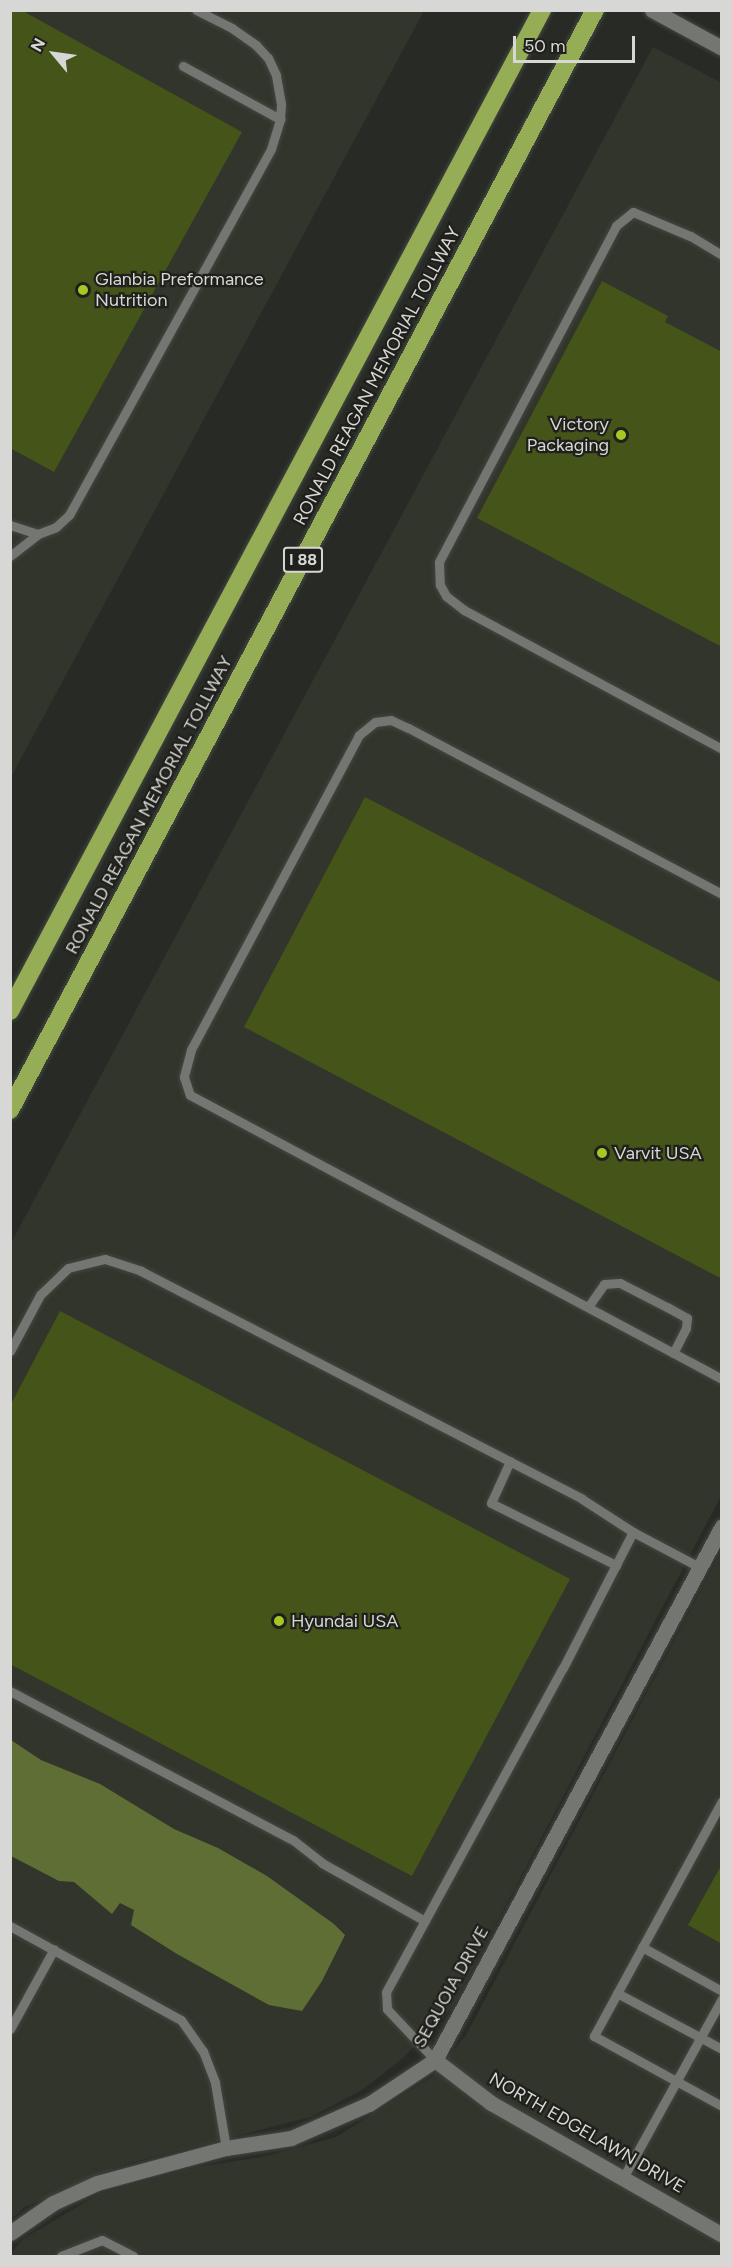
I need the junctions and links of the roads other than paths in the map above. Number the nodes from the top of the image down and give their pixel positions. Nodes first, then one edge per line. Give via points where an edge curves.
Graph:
1 (196, 10) edge
2 (542, 10) edge
3 (595, 10) edge
4 (652, 10) edge
5 (722, 48) edge
6 (183, 66) dead end
7 (280, 119) junction
8 (722, 255) edge
9 (10, 525) edge
10 (38, 534) junction
11 (10, 556) edge
12 (722, 749) edge
13 (722, 894) edge
14 (10, 1011) edge
15 (10, 1110) edge
16 (588, 1307) junction
17 (10, 1351) edge
18 (674, 1353) junction
19 (722, 1379) edge
20 (510, 1461) junction
21 (633, 1532) junction
22 (720, 1534) edge
23 (616, 1564) junction
24 (699, 1568) junction
25 (10, 1691) edge
26 (722, 1801) edge
27 (425, 1921) junction
28 (10, 1926) edge
29 (642, 1947) junction
30 (54, 1949) junction
31 (722, 1991) edge
32 (618, 1993) junction
33 (722, 2000) edge
34 (10, 2030) edge
35 (701, 2038) junction
36 (722, 2049) edge
37 (435, 2060) junction
38 (677, 2081) junction
39 (722, 2106) edge
40 (226, 2148) junction
41 (623, 2178) junction
42 (10, 2233) edge
43 (722, 2235) edge
44 (61, 2256) edge
45 (133, 2256) edge

1 - 7 lane via 232,28 268,58 276,75
2 - 14 highway, RONALD REAGAN MEMORIAL TOLLWAY / I 88
3 - 15 highway, RONALD REAGAN MEMORIAL TOLLWAY / I 88
4 - 5 street
6 - 7 lane
7 - 10 lane via 271,149 69,514 56,527
8 - 12 lane via 690,236 633,212 616,226 439,562 440,585 446,596 464,610
9 - 10 lane
10 - 11 lane
13 - 16 lane via 408,728 391,720 375,722 359,735 191,1050 184,1077 190,1095
16 - 18 lane
16 - 18 lane via 604,1284 620,1283 668,1307 687,1318
17 - 20 lane via 40,1295 69,1268 105,1259 141,1271
18 - 19 lane
20 - 21 lane via 582,1499
20 - 23 lane via 491,1503
21 - 23 lane
21 - 24 lane
22 - 24 street, SEQUOIA DRIVE
23 - 27 lane
24 - 37 street, SEQUOIA DRIVE
25 - 27 lane via 293,1840 322,1863
26 - 29 lane
27 - 37 lane via 386,1992 387,2009
28 - 30 lane
29 - 31 lane
29 - 32 lane
30 - 34 lane
30 - 40 lane via 181,2020 203,2051 211,2073
32 - 35 lane
32 - 38 lane via 594,2036
33 - 35 lane
35 - 36 lane
35 - 38 lane
37 - 40 street, SEQUOIA DRIVE via 369,2104 291,2138
37 - 41 street, NORTH EDGELAWN DRIVE via 491,2103
38 - 39 lane
38 - 41 lane
40 - 42 street, SEQUOIA DRIVE via 97,2183 53,2203
41 - 43 street, NORTH EDGELAWN DRIVE
44 - 45 lane via 102,2240

